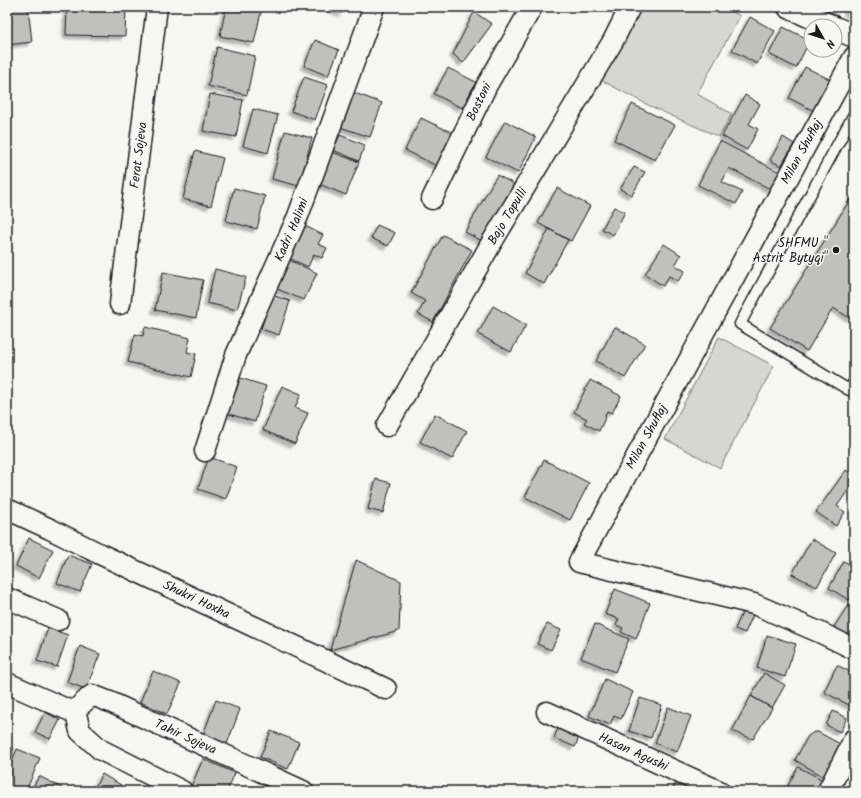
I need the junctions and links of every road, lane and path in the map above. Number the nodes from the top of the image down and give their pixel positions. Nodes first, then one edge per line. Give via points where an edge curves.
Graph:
1 (157, 7) edge
2 (374, 7) edge
3 (532, 7) edge
4 (630, 7) edge
5 (789, 7) edge
6 (813, 18) edge
7 (843, 31) edge
8 (854, 36) edge
9 (854, 57) edge
10 (854, 114) edge
11 (432, 199) dead end
12 (120, 304) dead end
13 (854, 382) edge
14 (387, 426) dead end
15 (204, 451) dead end
16 (7, 509) edge
17 (7, 598) edge
18 (58, 620) dead end
19 (854, 649) edge
20 (7, 683) edge
21 (386, 689) dead end
22 (73, 712) junction
23 (547, 712) dead end
24 (854, 739) edge
25 (182, 791) edge
26 (303, 791) edge
27 (719, 791) edge
28 (828, 791) edge

1 - 12 street, Ferat Sojeva
2 - 15 street, Kadri Halimi via 298,216 236,355
3 - 11 street, Bostoni via 487,85
4 - 14 street, Bajo Topulli via 613,41 492,242
5 - 6 street
7 - 8 street
9 - 19 street, Milan Shuflaj via 579,562 754,604
10 - 13 lane via 740,324 849,390
16 - 21 street, Shukri Hoxha
17 - 18 street
20 - 22 street
22 - 25 street via 78,718 80,731 101,750
22 - 26 street, Tahir Sojeva via 92,695
23 - 27 street, Hasan Agushi
24 - 28 street

